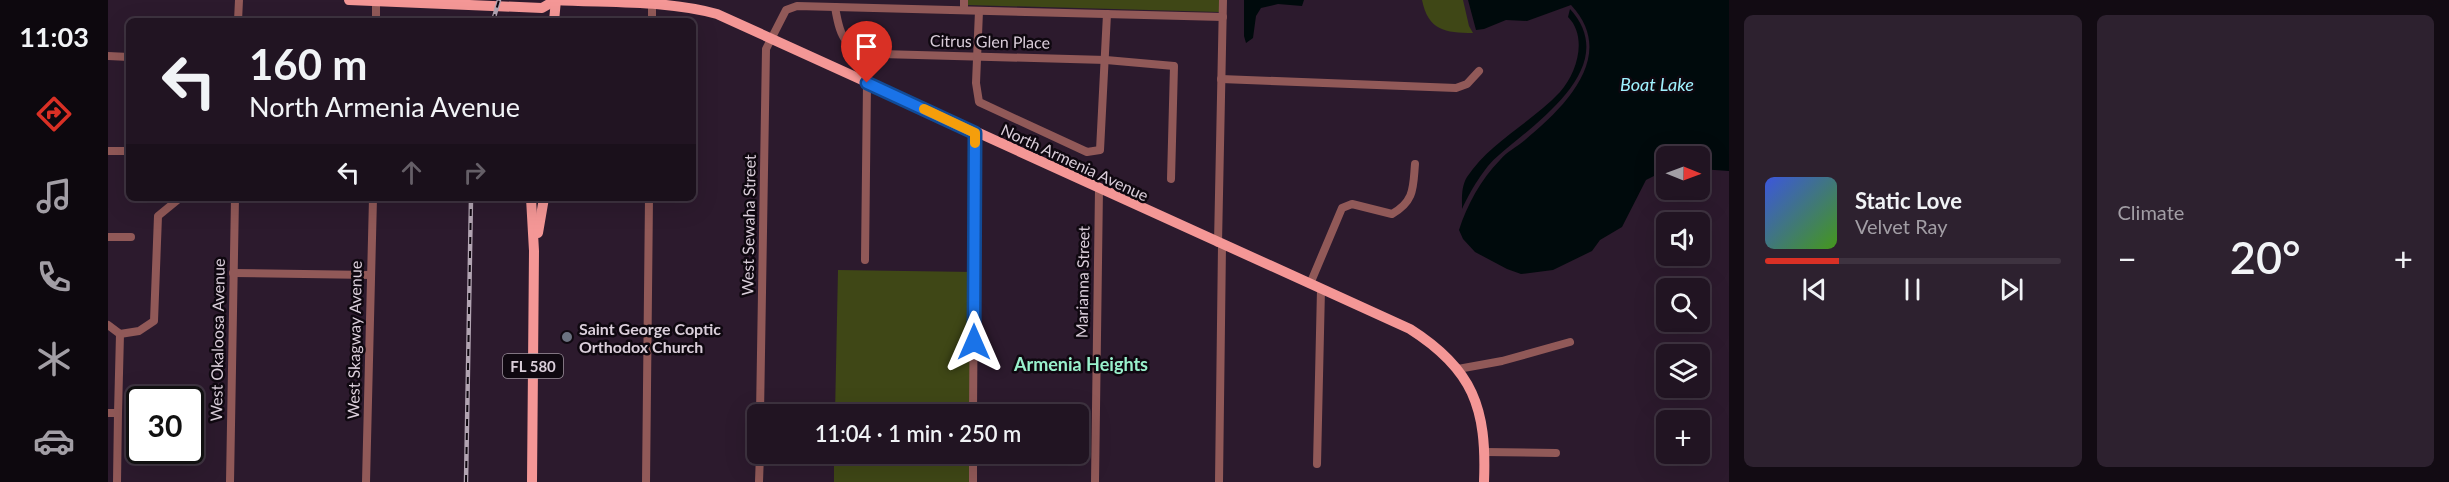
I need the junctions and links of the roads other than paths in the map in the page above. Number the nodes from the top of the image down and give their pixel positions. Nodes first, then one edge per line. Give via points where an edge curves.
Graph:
1 (239, 0) edge
2 (350, 0) edge
3 (556, 0) edge
4 (964, 0) edge
5 (1223, 0) edge
6 (376, 1) edge
7 (543, 4) edge
8 (652, 4) junction
9 (835, 7) junction
10 (964, 10) junction
11 (979, 11) junction
12 (1107, 14) junction
13 (1223, 17) junction
14 (238, 18) edge
15 (376, 18) edge
16 (554, 18) edge
17 (652, 18) edge
18 (771, 38) junction
19 (978, 55) junction
20 (108, 56) edge
21 (126, 57) edge
22 (1106, 60) junction
23 (1479, 71) dead end
24 (1221, 79) junction
25 (867, 83) junction
26 (975, 133) junction
27 (108, 151) edge
28 (126, 151) edge
29 (1415, 164) dead end
30 (1171, 179) dead end
31 (1099, 189) junction
32 (176, 201) edge
33 (236, 201) edge
34 (373, 201) edge
35 (531, 201) edge
36 (543, 201) edge
37 (649, 201) edge
38 (108, 237) edge
39 (131, 237) dead end
40 (1220, 244) junction
41 (534, 251) junction
42 (865, 260) dead end
43 (233, 273) junction
44 (371, 275) junction
45 (1310, 284) junction
46 (1322, 290) junction
47 (108, 325) edge
48 (120, 334) junction
49 (1570, 342) dead end
50 (1458, 369) junction
51 (760, 404) edge
52 (973, 404) edge
53 (108, 413) edge
54 (118, 413) junction
55 (1485, 452) junction
56 (1556, 453) dead end
57 (760, 464) edge
58 (973, 464) edge
59 (1317, 464) dead end
60 (117, 482) edge
61 (230, 482) edge
62 (366, 482) edge
63 (532, 482) edge
64 (646, 482) edge
65 (759, 482) edge
66 (973, 482) edge
67 (1095, 482) edge
68 (1219, 482) edge
69 (1484, 482) edge

1 - 14 street
2 - 6 main road
3 - 7 main road
3 - 8 main road, North Armenia Avenue
3 - 16 main road
4 - 10 street
5 - 13 street
6 - 7 main road
6 - 15 street
8 - 17 street
8 - 18 main road, North Armenia Avenue via 698,8
9 - 10 street
9 - 18 street, West Sewaha Street via 797,6 786,10
9 - 19 street, Citrus Glen Place via 845,42 857,51
10 - 11 street
11 - 12 street
11 - 19 street
12 - 13 street
12 - 22 street
13 - 24 street
18 - 25 main road, North Armenia Avenue
18 - 51 street, West Sewaha Street via 766,49
19 - 22 street, Citrus Glen Place
19 - 22 street via 979,102 1087,152 1100,150
20 - 21 street
22 - 30 street, Citrus Glen Place via 1174,66
23 - 24 street via 1467,84 1456,88
24 - 40 street
25 - 26 main road, North Armenia Avenue
25 - 42 street
26 - 31 main road, North Armenia Avenue
26 - 52 street
27 - 28 street
29 - 45 street via 1412,191 1405,207 1392,214 1352,204 1342,208
31 - 40 main road, North Armenia Avenue
31 - 67 street, Marianna Street
32 - 48 street via 158,216 154,321 139,331
33 - 43 street, West Okaloosa Avenue
34 - 44 street, West Skagway Avenue
35 - 41 main road, FL 580
36 - 41 main road, FL 580
37 - 64 street
38 - 39 street
40 - 45 main road, North Armenia Avenue
40 - 68 street
41 - 63 main road, FL 580
43 - 44 street
43 - 61 street, West Okaloosa Avenue
44 - 62 street, West Skagway Avenue
45 - 46 main road, North Armenia Avenue
46 - 50 main road, North Armenia Avenue via 1410,328 1438,346
46 - 59 street
47 - 48 street
48 - 54 street
49 - 50 street via 1502,362
50 - 55 main road, North Armenia Avenue via 1473,393
53 - 54 street
54 - 60 street
55 - 56 street
55 - 69 main road, North Armenia Avenue
57 - 65 street
58 - 66 street

